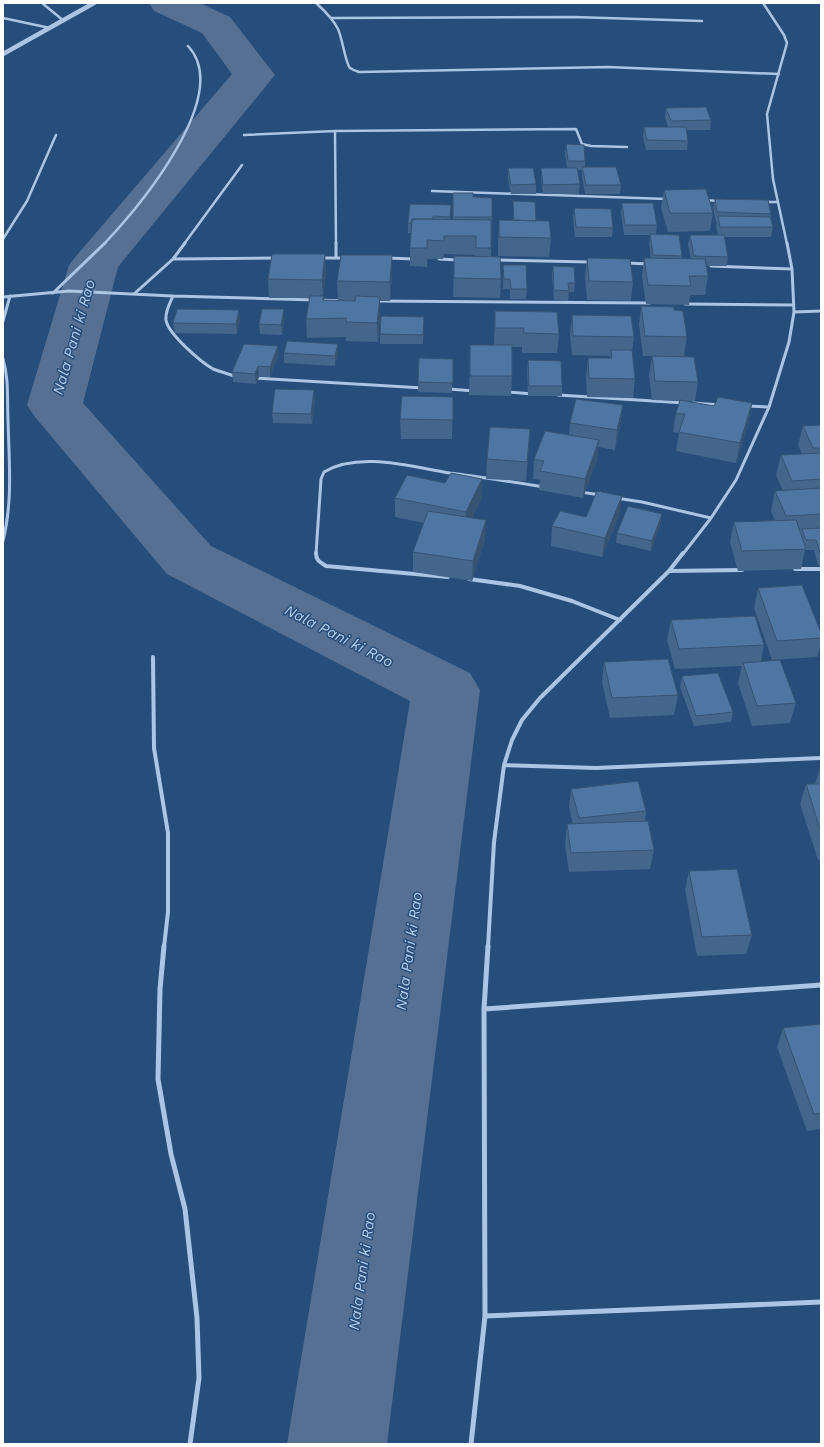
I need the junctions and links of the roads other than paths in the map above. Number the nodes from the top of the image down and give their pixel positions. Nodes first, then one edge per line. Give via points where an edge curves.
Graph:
1 (42, 3) edge
2 (94, 3) edge
3 (316, 3) edge
4 (763, 3) edge
5 (3, 18) edge
6 (332, 18) junction
7 (64, 21) junction
8 (702, 21) dead end
9 (51, 28) junction
10 (188, 46) dead end
11 (3, 54) edge
12 (779, 74) junction
13 (335, 131) junction
14 (56, 135) dead end
15 (244, 135) dead end
16 (627, 147) dead end
17 (242, 165) dead end
18 (432, 191) dead end
19 (668, 199) edge
20 (699, 200) edge
21 (723, 201) edge
22 (762, 202) edge
23 (778, 202) junction
24 (3, 239) edge
25 (281, 258) edge
26 (320, 258) edge
27 (336, 258) junction
28 (351, 258) edge
29 (382, 258) edge
30 (173, 259) junction
31 (421, 259) edge
32 (437, 259) edge
33 (460, 260) edge
34 (491, 260) edge
35 (593, 262) edge
36 (625, 263) edge
37 (649, 264) edge
38 (704, 266) edge
39 (792, 269) junction
40 (53, 293) junction
41 (134, 295) junction
42 (10, 296) junction
43 (173, 296) junction
44 (3, 297) edge
45 (353, 301) edge
46 (369, 301) edge
47 (652, 303) edge
48 (683, 304) edge
49 (793, 304) junction
50 (821, 311) edge
51 (794, 312) junction
52 (3, 320) edge
53 (3, 359) edge
54 (245, 378) edge
55 (253, 378) edge
56 (428, 388) edge
57 (444, 389) edge
58 (484, 391) edge
59 (507, 392) edge
60 (539, 394) edge
61 (555, 395) edge
62 (730, 405) edge
63 (746, 406) edge
64 (769, 407) junction
65 (547, 487) edge
66 (578, 492) edge
67 (602, 496) edge
68 (610, 497) edge
69 (711, 518) junction
70 (3, 541) edge
71 (791, 569) dead end
72 (821, 569) edge
73 (745, 570) edge
74 (669, 571) junction
75 (455, 578) dead end
76 (463, 578) edge
77 (620, 620) junction
78 (153, 657) dead end
79 (821, 758) edge
80 (504, 765) junction
81 (821, 985) edge
82 (484, 1009) junction
83 (821, 1302) edge
84 (485, 1316) junction
85 (190, 1444) edge
86 (472, 1444) edge

1 - 7 street
2 - 7 street
3 - 6 street
4 - 12 street via 784,35 786,43
5 - 9 street
6 - 8 street via 573,17
6 - 12 street via 339,29 348,65 359,72 608,68
7 - 9 street
9 - 11 street
10 - 40 street via 199,62 201,84 188,126 165,170 106,243
12 - 23 street via 767,114 773,179
13 - 15 street
13 - 16 street via 576,130 582,144
13 - 27 street
14 - 24 street via 26,205
17 - 30 street
18 - 19 street
20 - 21 street
22 - 23 street
23 - 39 street
25 - 30 street
26 - 27 street
27 - 28 street
29 - 31 street
30 - 41 street
32 - 33 street
34 - 35 street
36 - 37 street
38 - 39 street
39 - 49 street
40 - 41 street
40 - 42 street
41 - 43 street
42 - 44 street
42 - 52 street
43 - 45 street
43 - 54 street via 167,310 166,321 175,336 214,369
46 - 47 street
48 - 49 street
49 - 51 street
50 - 51 street
51 - 64 street via 789,342
53 - 70 street via 7,378 9,489
55 - 56 street
57 - 58 street
59 - 60 street
61 - 62 street
63 - 64 street
64 - 69 street via 736,480
65 - 75 street via 381,462 339,464 324,472 321,479 316,558 318,561 326,566
66 - 67 street
68 - 69 street
69 - 74 street
71 - 72 street
73 - 74 street
74 - 77 street
76 - 77 street via 520,586 572,601
77 - 80 street via 540,698 522,720
78 - 85 street via 154,748 168,841 168,912 160,989 158,1079 170,1154 185,1209 197,1318 198,1378
79 - 80 street via 596,768
80 - 82 street via 494,842
81 - 82 street
82 - 84 street
83 - 84 street
84 - 86 street

